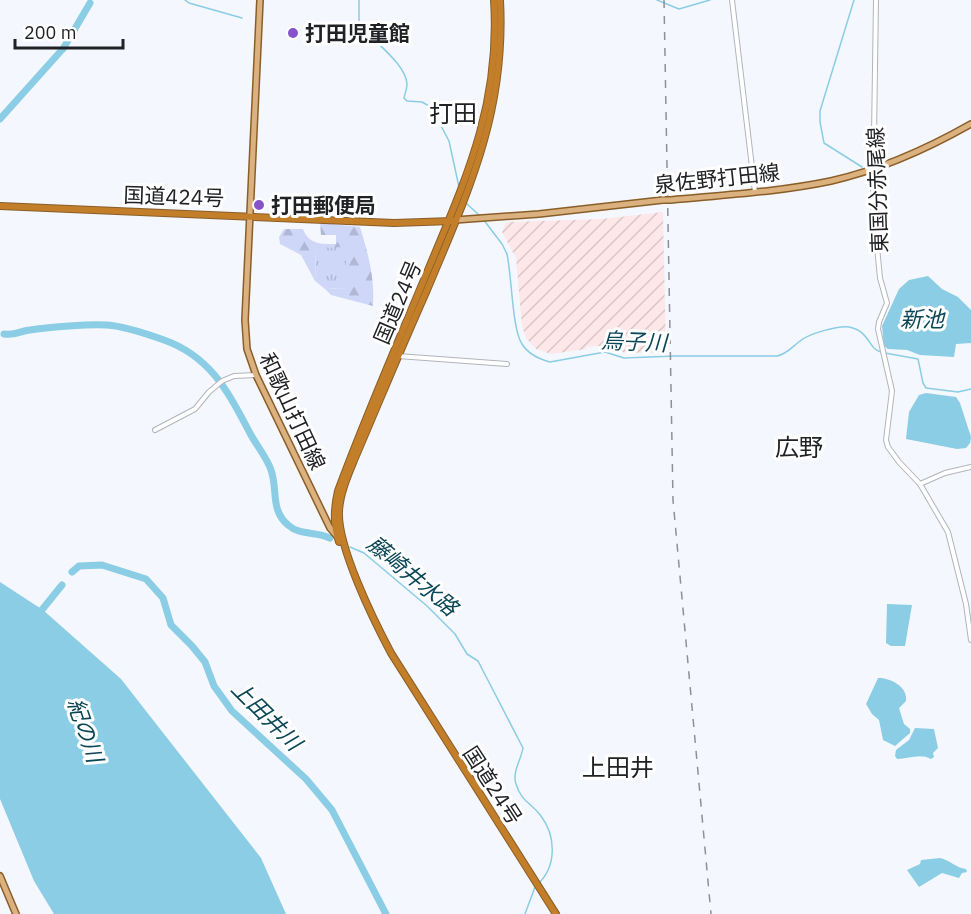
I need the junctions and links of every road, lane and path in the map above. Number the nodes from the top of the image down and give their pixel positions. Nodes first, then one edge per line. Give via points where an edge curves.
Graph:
1 (260, 0) edge
2 (494, 0) edge
3 (500, 0) edge
4 (732, 0) edge
5 (876, 0) edge
6 (971, 124) edge
7 (874, 168) junction
8 (465, 190) junction
9 (755, 192) junction
10 (0, 206) edge
11 (250, 216) junction
12 (452, 221) junction
13 (398, 356) junction
14 (507, 364) dead end
15 (256, 375) junction
16 (155, 430) dead end
17 (971, 467) edge
18 (920, 483) junction
19 (339, 536) junction
20 (971, 640) edge
21 (0, 876) edge
22 (16, 914) edge
23 (556, 914) edge

1 - 11 main road, 和歌山打田線
2 - 8 highway, 国道24号 via 495,52 490,97
3 - 8 highway, 国道24号 via 496,95 486,139
4 - 9 street
5 - 7 street, 東国分赤尾線
6 - 7 main road, 泉佐野打田線 via 932,145
7 - 9 main road, 泉佐野打田線 via 831,181
7 - 18 street, 東国分赤尾線 via 873,205 880,278 887,303 878,329 892,391 886,440 899,462
8 - 12 highway, 国道24号
9 - 12 main road, 泉佐野打田線, bridge
10 - 11 highway, 国道424号
11 - 12 highway, 国道424号 via 394,223
11 - 15 main road, 和歌山打田線 via 245,334
12 - 13 highway, 国道24号
12 - 19 highway, 国道24号 via 338,491 334,506
13 - 14 street
13 - 19 highway, 国道24号 via 343,490
15 - 16 street via 222,381 195,409
15 - 19 main road, 和歌山打田線 via 330,528
17 - 18 street via 945,472
18 - 20 street, 東国分赤尾線 via 948,532
19 - 23 highway, 国道24号 via 392,655
21 - 22 main road

